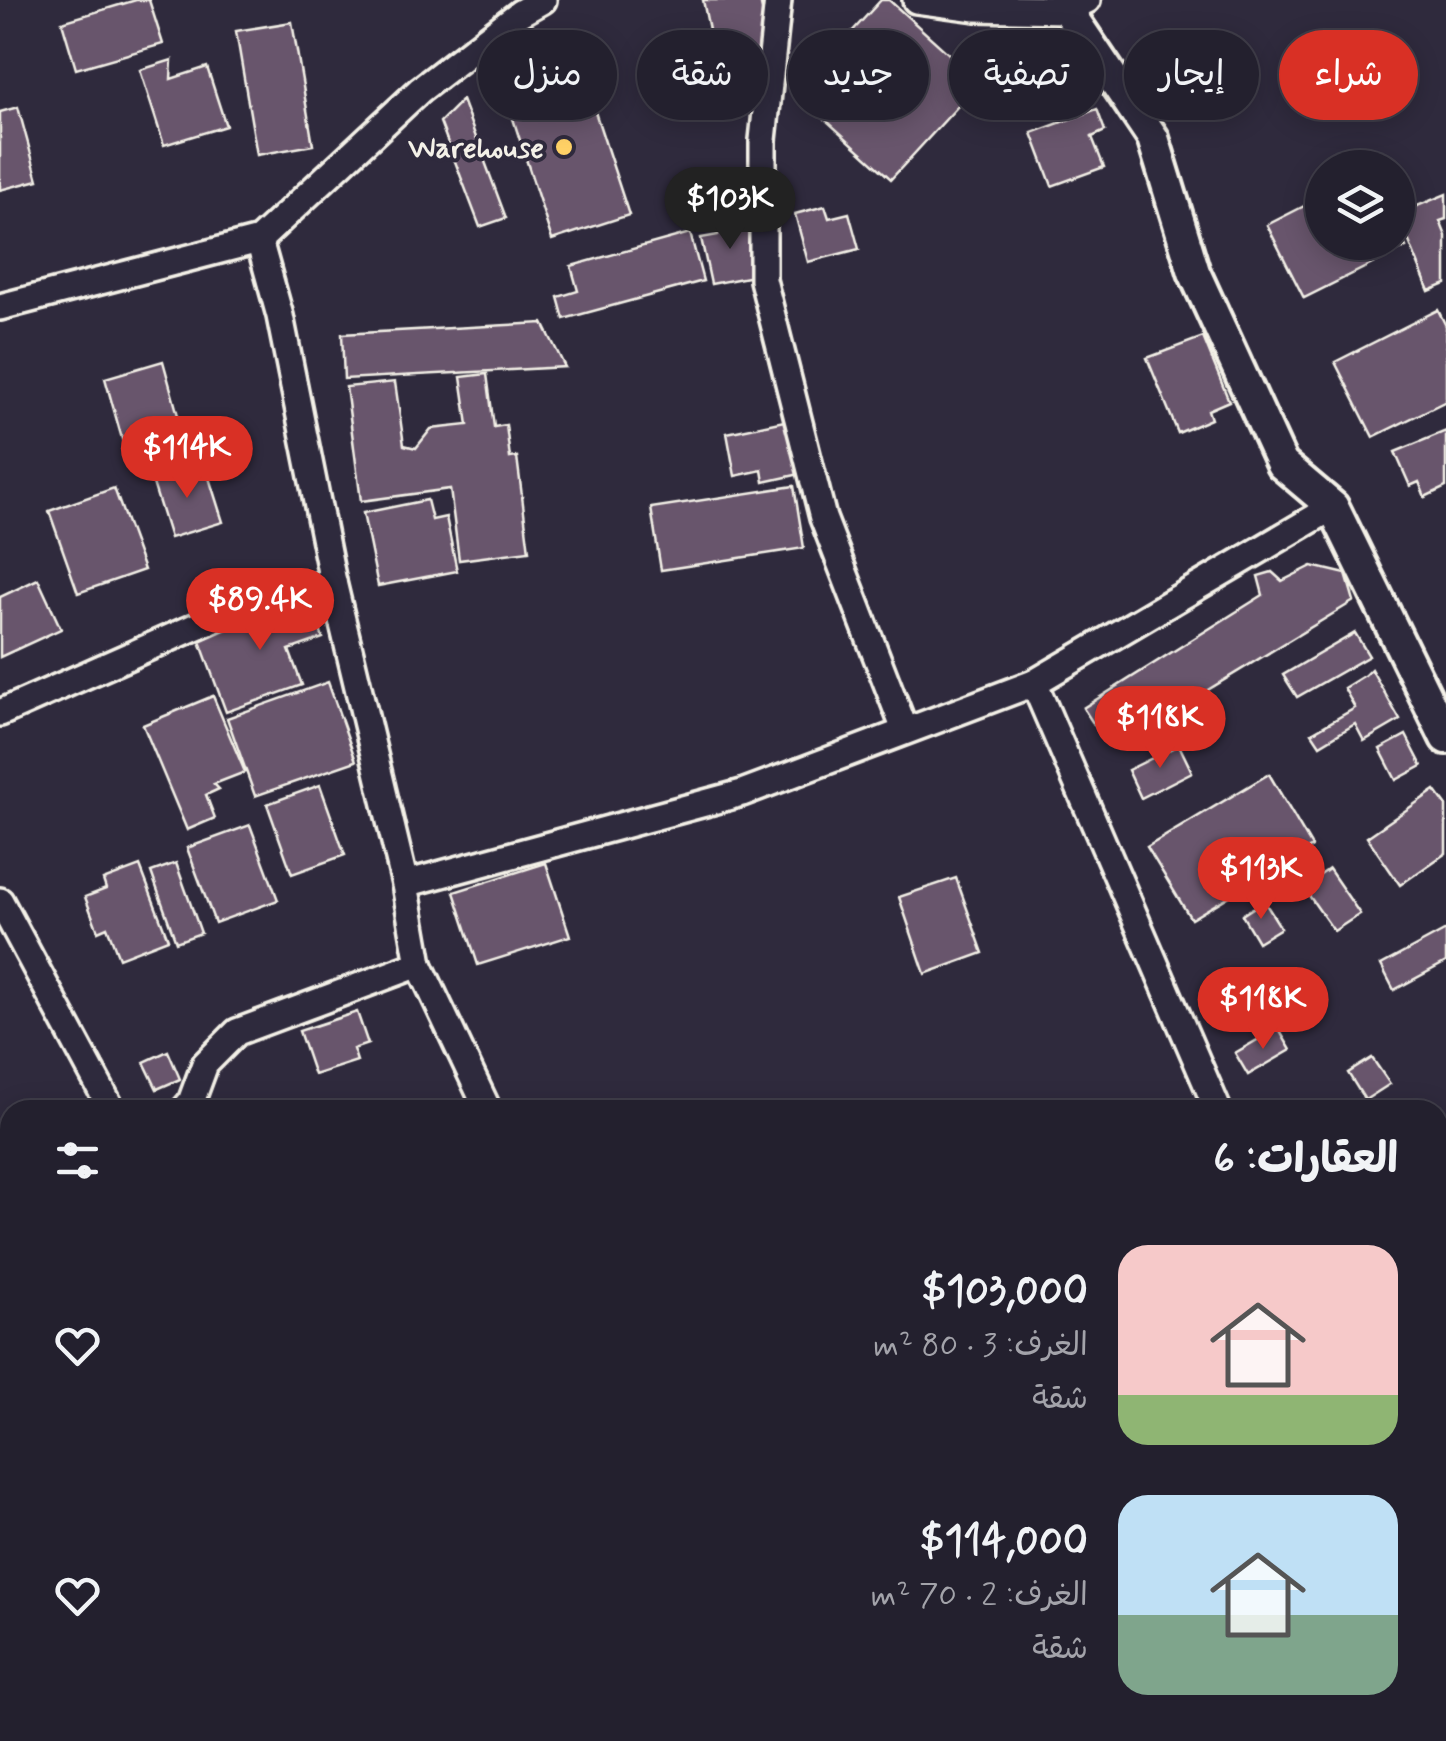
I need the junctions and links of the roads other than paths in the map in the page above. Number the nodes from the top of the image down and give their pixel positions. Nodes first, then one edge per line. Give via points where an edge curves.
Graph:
1 (543, 0) edge
2 (778, 0) edge
3 (916, 0) edge
4 (1073, 4) edge
5 (259, 240) junction
6 (0, 307) edge
7 (1333, 507) junction
8 (333, 582) junction
9 (1034, 684) junction
10 (0, 713) edge
11 (905, 730) junction
12 (1446, 738) edge
13 (405, 884) junction
14 (0, 901) edge
15 (419, 964) junction
16 (107, 1100) edge
17 (192, 1100) edge
18 (483, 1100) edge
19 (1214, 1100) edge

1 - 5 street via 420,90
2 - 11 street via 763,140 764,280 822,518
3 - 4 street via 976,8
4 - 7 street via 1153,138 1194,272 1282,464
5 - 6 street
5 - 8 street
7 - 9 street
7 - 12 street
8 - 10 street via 250,603
8 - 13 street
9 - 11 street
9 - 19 street
11 - 13 street via 742,793
13 - 15 street
14 - 16 street
15 - 17 street via 237,1032 205,1064
15 - 18 street

